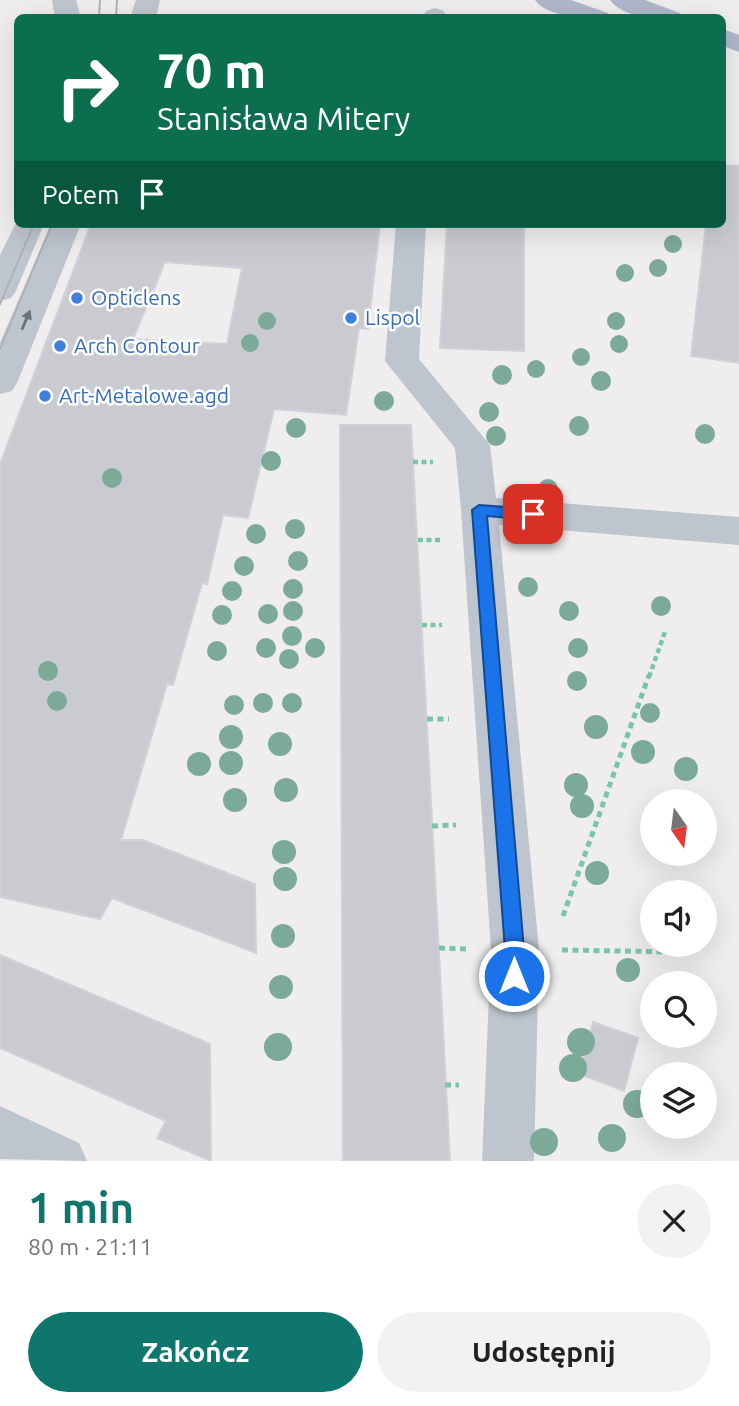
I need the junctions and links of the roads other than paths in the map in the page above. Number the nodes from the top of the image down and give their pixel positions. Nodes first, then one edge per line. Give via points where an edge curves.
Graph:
1 (547, 0) edge
2 (622, 0) edge
3 (587, 14) edge
4 (660, 14) edge
5 (27, 228) edge
6 (64, 228) edge
7 (411, 228) edge
8 (0, 291) edge
9 (0, 383) edge
10 (479, 510) junction
11 (739, 531) edge
12 (0, 1132) edge
13 (61, 1161) edge
14 (508, 1161) edge

1 - 3 main road
2 - 4 main road
5 - 8 street
9 -> 6 street
7 - 10 street via 402,361 472,445
10 - 11 street
10 - 14 street via 533,950
12 - 13 street

